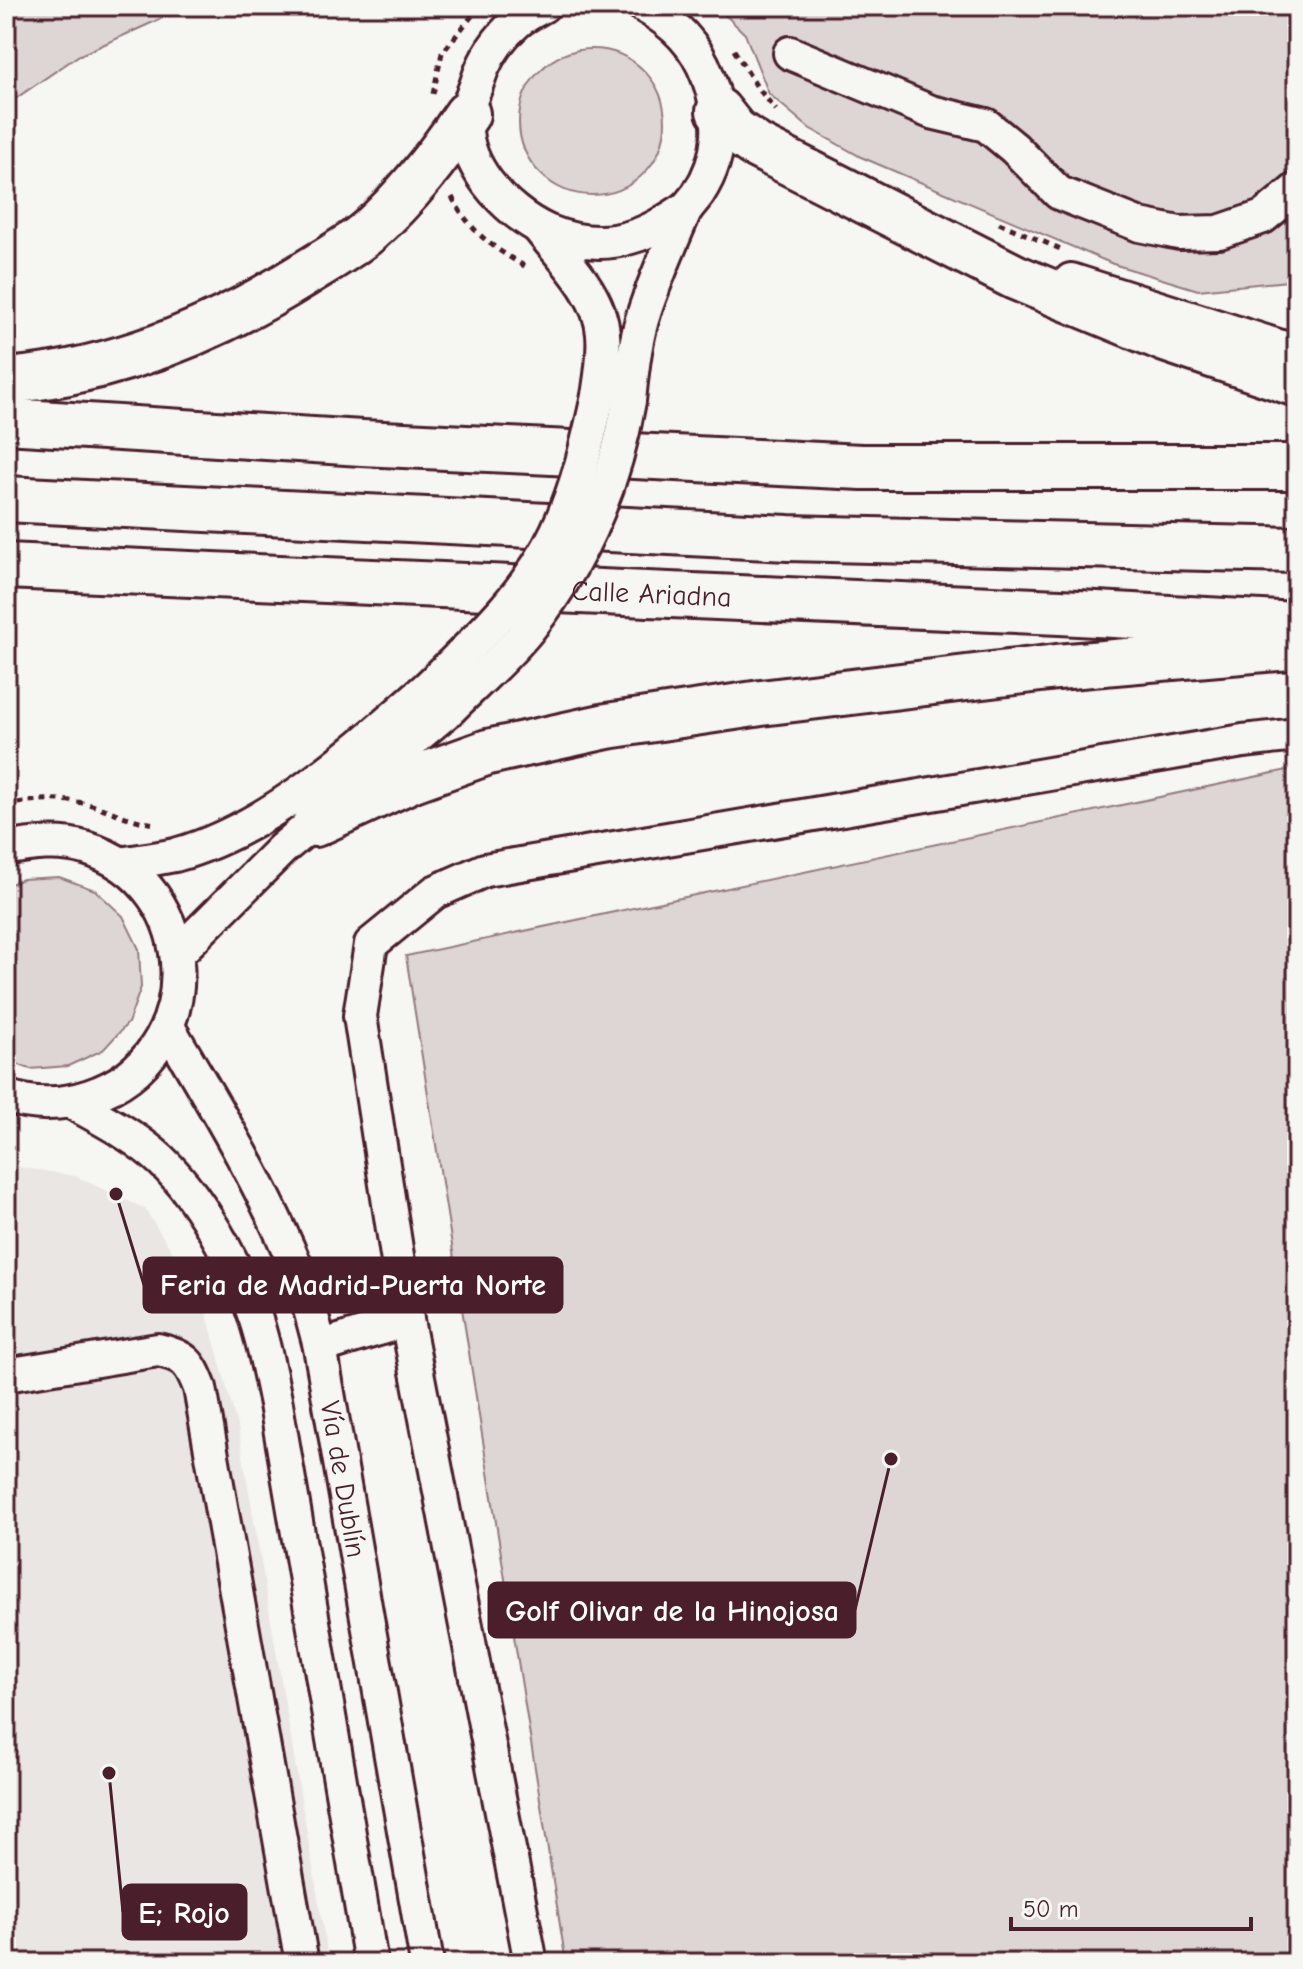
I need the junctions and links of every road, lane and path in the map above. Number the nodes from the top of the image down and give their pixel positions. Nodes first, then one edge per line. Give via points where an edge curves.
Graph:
1 (543, 6) edge
2 (644, 6) edge
3 (727, 39) dead end
4 (790, 53) dead end
5 (719, 111) junction
6 (777, 111) dead end
7 (467, 114) junction
8 (826, 183) junction
9 (1297, 189) edge
10 (449, 192) dead end
11 (685, 209) junction
12 (993, 220) dead end
13 (537, 226) junction
14 (1065, 251) dead end
15 (532, 270) dead end
16 (1297, 352) edge
17 (6, 381) edge
18 (1297, 384) edge
19 (614, 398) junction
20 (6, 421) edge
21 (1297, 467) edge
22 (6, 499) edge
23 (1297, 550) edge
24 (6, 566) edge
25 (1297, 625) edge
26 (1297, 646) edge
27 (439, 698) junction
28 (1297, 735) edge
29 (6, 806) edge
30 (315, 824) junction
31 (161, 825) dead end
32 (6, 849) edge
33 (121, 864) junction
34 (177, 954) junction
35 (168, 1027) junction
36 (6, 1096) edge
37 (71, 1102) junction
38 (407, 1320) junction
39 (320, 1347) junction
40 (6, 1375) edge
41 (302, 1963) edge
42 (371, 1963) edge
43 (427, 1963) edge
44 (531, 1963) edge

1 - 7 street via 517,21 495,45
2 - 5 street via 687,38 703,62
3 - 6 path
4 - 9 street via 931,112 986,125 1059,193 1140,225 1179,233 1219,232 1263,217
5 - 8 highway via 757,146
5 - 11 street via 717,148 709,172
7 - 13 street via 468,140 495,194
7 - 17 highway via 420,180 367,232 269,296 201,332 120,360
8 - 16 street via 1012,262
8 - 18 highway via 1015,277 1165,339
10 - 15 path via 464,220 492,247
11 - 13 street via 630,238 592,242
11 - 19 street
12 - 14 path
13 - 19 street via 597,310 603,363
19 - 27 street, bridge via 612,475 586,540 527,631
20 - 21 highway via 862,467
22 - 23 highway via 788,538
24 - 25 highway, Calle Ariadna
26 - 30 highway via 1041,669 607,726 488,752
27 - 30 street
27 - 33 street via 261,816 176,855
28 - 38 street via 485,870 435,892 371,944 360,1016
29 - 31 path via 64,800
30 - 34 street via 248,881
32 - 33 street via 45,842 85,848
33 - 34 street via 148,888 167,919
34 - 35 street via 177,991
35 - 37 street via 128,1076
35 - 39 street, Vía de Dublín via 280,1230
36 - 37 street
37 - 42 street, Vía de Dublín via 157,1156 198,1204 256,1320 276,1404
38 - 39 street
38 - 44 street
39 - 43 street, Vía de Dublín
40 - 41 street via 158,1350 178,1355 192,1368 200,1388

